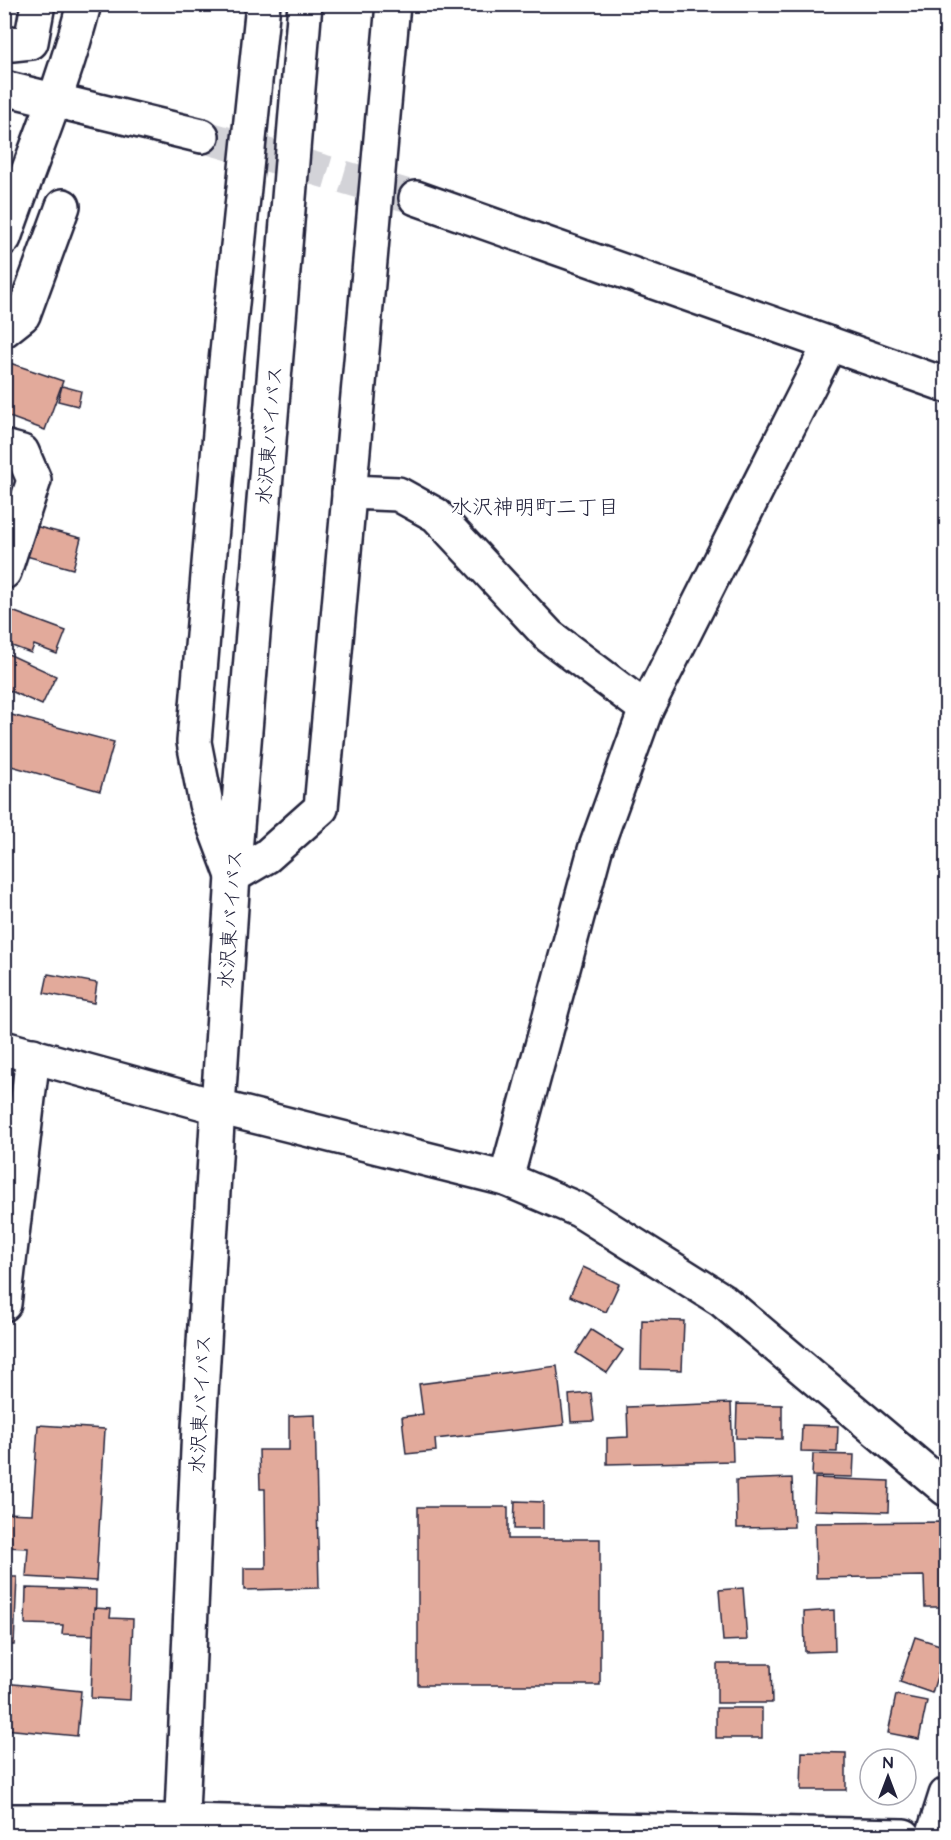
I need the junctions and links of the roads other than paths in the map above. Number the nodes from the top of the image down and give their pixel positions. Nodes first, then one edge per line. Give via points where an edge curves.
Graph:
1 (38, 4) edge
2 (84, 4) edge
3 (262, 4) edge
4 (305, 4) edge
5 (393, 4) edge
6 (4, 41) edge
7 (4, 88) edge
8 (55, 100) junction
9 (202, 136) tunnel mouth
10 (416, 198) tunnel mouth
11 (63, 206) dead end
12 (4, 238) edge
13 (4, 330) edge
14 (830, 344) junction
15 (946, 386) edge
16 (4, 447) edge
17 (349, 492) junction
18 (4, 572) edge
19 (646, 709) junction
20 (233, 876) junction
21 (19, 1051) edge
22 (218, 1107) junction
23 (506, 1179) junction
24 (5, 1291) edge
25 (946, 1489) edge
26 (946, 1795) edge
27 (4, 1821) edge
28 (181, 1828) edge
29 (904, 1836) edge
30 (933, 1836) edge

1 - 6 main road via 32,42
2 - 8 main road
3 - 20 main road via 226,362 194,742 206,804
4 - 20 main road, 水沢東バイパス
5 - 17 main road
7 - 8 main road
8 - 9 main road
8 - 12 main road
10 - 14 main road
11 - 13 main road via 23,315
14 - 15 main road
14 - 19 main road
16 - 18 main road via 21,452 34,480
17 - 19 main road via 398,494 436,515 549,636
17 - 20 main road via 321,808 267,856
19 - 23 main road via 595,850
20 - 22 main road, 水沢東バイパス
21 - 22 main road
21 - 24 main road
22 - 23 main road
22 - 28 main road, 水沢東バイパス
23 - 25 main road via 579,1210 722,1300
26 - 30 main road
27 - 28 main road
28 - 29 main road

